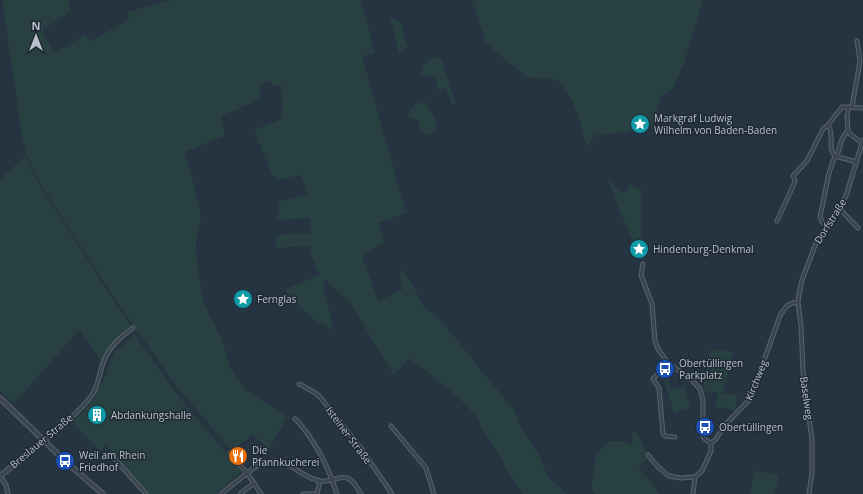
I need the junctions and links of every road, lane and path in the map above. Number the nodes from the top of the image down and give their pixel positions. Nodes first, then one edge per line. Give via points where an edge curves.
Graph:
1 (857, 41) dead end
2 (851, 107) junction
3 (863, 108) edge
4 (828, 125) junction
5 (848, 130) junction
6 (863, 141) edge
7 (836, 156) junction
8 (856, 162) junction
9 (839, 208) junction
10 (777, 221) dead end
11 (826, 225) junction
12 (858, 228) dead end
13 (643, 264) dead end
14 (798, 302) junction
15 (133, 328) dead end
16 (668, 363) junction
17 (299, 384) dead end
18 (0, 398) edge
19 (295, 419) dead end
20 (390, 426) dead end
21 (675, 437) dead end
22 (44, 441) junction
23 (711, 443) junction
24 (230, 453) dead end
25 (648, 455) dead end
26 (114, 458) dead end
27 (247, 473) junction
28 (0, 476) edge
29 (695, 477) junction
30 (332, 480) junction
31 (320, 481) junction
32 (254, 483) junction
33 (8, 494) edge
34 (103, 494) edge
35 (146, 494) edge
36 (221, 494) edge
37 (240, 494) edge
38 (261, 494) edge
39 (303, 494) edge
40 (317, 494) edge
41 (337, 494) edge
42 (361, 494) edge
43 (392, 494) edge
44 (434, 494) edge
45 (693, 494) edge
46 (809, 494) edge

1 - 2 street via 860,61
2 - 3 street
2 - 4 street via 842,107
2 - 5 street via 847,116
4 - 7 street via 832,132 832,152
4 - 10 street via 823,129 807,161 794,176 794,184
5 - 6 street via 850,134
5 - 7 street
6 - 8 street, Dorfstraße
7 - 8 street
7 - 11 street via 829,174 820,217
8 - 9 street, Dorfstraße via 846,196
9 - 11 street, Dorfstraße
9 - 12 street
11 - 14 street, Dorfstraße via 806,268
13 - 16 street via 641,275 652,304 655,342
14 - 23 street, Kirchweg via 789,303 780,316 750,399
14 - 46 street, Baselweg via 812,440
15 - 22 street, Breslauer Straße via 109,350 91,395
16 - 21 street via 653,379 659,388 663,434
16 - 23 street via 692,380 700,390 703,400 703,437
17 - 43 street, Isteiner Straße via 320,397 360,447
18 - 22 street
19 - 30 street via 326,463
20 - 44 street via 426,468
22 - 28 street, Breslauer Straße
22 - 34 street
23 - 29 street, Kirchweg via 711,451 702,471
24 - 27 street
25 - 29 street via 669,476
26 - 35 street
27 - 31 street via 261,463 274,461 287,464
27 - 32 street
27 - 36 street
28 - 33 street
29 - 45 street, Kirchweg
30 - 31 street
30 - 41 street
30 - 42 street via 348,478
31 - 40 street
32 - 37 street
32 - 38 street
39 - 40 street

